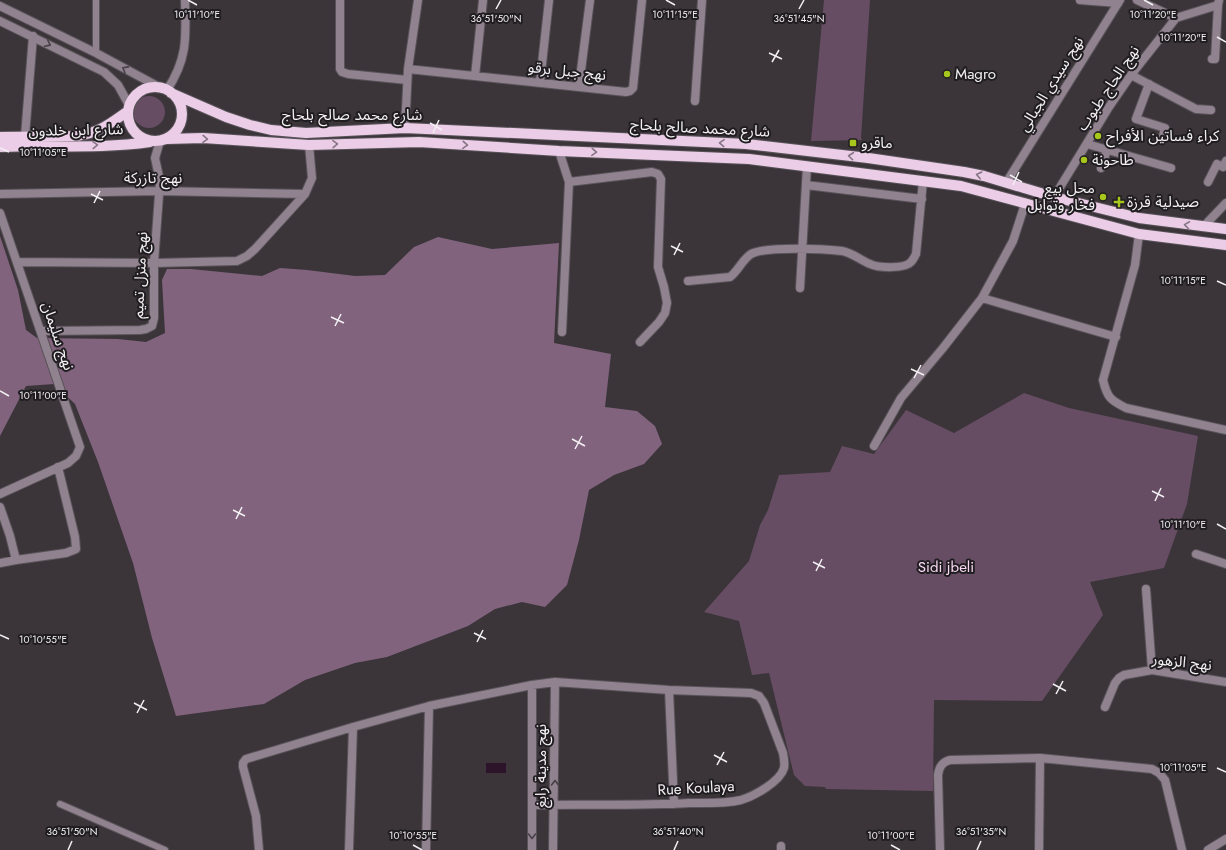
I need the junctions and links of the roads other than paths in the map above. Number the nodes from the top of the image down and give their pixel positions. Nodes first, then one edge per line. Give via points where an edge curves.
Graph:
1 (96, 0) edge
2 (185, 0) edge
3 (340, 0) edge
4 (418, 0) edge
5 (483, 0) edge
6 (548, 0) edge
7 (590, 0) edge
8 (642, 0) edge
9 (702, 0) edge
10 (1080, 0) edge
11 (1137, 0) edge
12 (1119, 1) edge
13 (1219, 3) edge
14 (0, 6) edge
15 (1176, 18) junction
16 (0, 21) edge
17 (33, 36) junction
18 (96, 53) junction
19 (1212, 59) dead end
20 (408, 69) junction
21 (1131, 75) junction
22 (475, 76) junction
23 (407, 80) junction
24 (540, 82) junction
25 (1148, 84) junction
26 (579, 86) junction
27 (166, 90) junction
28 (694, 101) dead end
29 (128, 108) junction
30 (1211, 110) dead end
31 (405, 128) junction
32 (25, 136) junction
33 (0, 137) edge
34 (1162, 140) dead end
35 (159, 141) junction
36 (1087, 144) junction
37 (309, 145) junction
38 (0, 147) edge
39 (559, 150) junction
40 (1107, 150) junction
41 (821, 153) junction
42 (1226, 161) edge
43 (807, 166) junction
44 (820, 168) junction
45 (1101, 168) dead end
46 (1171, 168) dead end
47 (923, 181) junction
48 (569, 182) junction
49 (1208, 182) dead end
50 (1006, 183) junction
51 (806, 185) junction
52 (158, 191) junction
53 (0, 194) edge
54 (305, 194) junction
55 (1054, 197) junction
56 (922, 199) junction
57 (1226, 203) edge
58 (1025, 204) junction
59 (0, 213) edge
60 (1203, 227) junction
61 (1224, 228) edge
62 (1139, 234) junction
63 (1226, 245) edge
64 (802, 248) junction
65 (18, 262) junction
66 (154, 263) junction
67 (688, 281) dead end
68 (800, 288) dead end
69 (982, 298) junction
70 (42, 331) junction
71 (562, 332) dead end
72 (1116, 337) junction
73 (640, 342) dead end
74 (1226, 430) edge
75 (874, 446) dead end
76 (58, 467) junction
77 (0, 494) edge
78 (0, 507) edge
79 (1196, 554) dead end
80 (16, 560) junction
81 (0, 563) edge
82 (1226, 564) edge
83 (1146, 589) dead end
84 (1152, 670) junction
85 (555, 682) junction
86 (1226, 682) edge
87 (532, 685) junction
88 (669, 690) junction
89 (429, 706) junction
90 (1105, 707) dead end
91 (353, 727) junction
92 (1040, 758) junction
93 (60, 804) dead end
94 (674, 804) junction
95 (532, 805) junction
96 (555, 805) junction
97 (1226, 839) edge
98 (164, 850) edge
99 (259, 850) edge
100 (349, 850) edge
101 (426, 850) edge
102 (532, 850) edge
103 (553, 850) edge
104 (940, 850) edge
105 (1038, 850) edge
106 (1182, 850) edge
107 (1208, 850) edge

1 - 18 lane
2 - 27 street via 184,54 179,70
3 - 23 street via 342,72
4 - 20 street
5 - 22 street
6 - 24 street
7 - 26 street
8 - 26 street, نهج جبل برقو via 633,88 626,92
9 - 28 street
10 - 12 street
11 - 15 street
12 - 50 street, نهج سيدي الجبالي
13 - 15 street
13 - 19 street via 1215,59
14 - 18 street
15 - 21 street, نهج الحاج طبوب
16 - 17 street
17 -> 29 street via 104,72 118,85
17 - 32 street
27 -> 18 street
20 - 22 street, نهج جبل برقو
20 - 23 street
21 - 25 street
21 - 36 street, نهج الحاج طبوب
22 - 24 street, نهج جبل برقو
23 - 31 street
24 - 26 street, نهج جبل برقو
25 - 30 street via 1196,109
25 - 34 street via 1136,119 1165,128
27 - 29 main road via 149,88 141,91
27 - 31 main road, شارع محمد صالح بلحاج via 226,116 271,130 306,133
27 - 35 main road via 178,100 182,118 174,134
29 - 32 main road, شارع ابن خلدون via 106,126 87,134
29 - 35 main road via 128,119 136,134 143,139
41 -> 31 main road, شارع محمد صالح بلحاج via 746,144
32 - 33 main road, شارع ابن خلدون
35 -> 37 main road, شارع محمد صالح بلحاج via 203,138
38 -> 35 main road, شارع ابن خلدون
35 - 52 street, نهج منزل تميم via 155,158 160,177
36 - 40 street
36 - 55 street, نهج الحاج طبوب
37 -> 39 main road, شارع محمد صالح بلحاج via 419,142
37 - 54 street via 312,178
39 -> 43 main road, شارع محمد صالح بلحاج via 749,159
39 - 48 street
40 - 45 street
40 - 46 street
41 - 44 main road
50 -> 41 main road, شارع محمد صالح بلحاج via 964,172
42 - 49 street via 1223,167 1217,164
43 - 44 main road, شارع محمد صالح بلحاج
43 - 51 street
44 - 47 main road, شارع محمد صالح بلحاج
47 - 56 street
47 - 58 main road, شارع محمد صالح بلحاج via 961,186
48 - 71 street
48 - 73 street via 652,172 658,174 661,179 658,267 667,303 659,322
50 - 55 main road, شارع محمد صالح بلحاج
51 - 56 street
51 - 64 street
52 - 53 street, نهج تازركة
52 - 54 street, نهج تازركة
52 - 66 street, نهج منزل تميم
54 - 66 street via 255,249 242,259 231,262
60 -> 55 main road, شارع محمد صالح بلحاج via 1140,218
56 - 64 street via 916,254 911,262 904,266 878,267 853,254
57 - 60 street
58 - 62 main road, شارع محمد صالح بلحاج
58 - 69 street via 1013,241
59 - 65 street, نهج سليمان
60 - 61 main road, شارع محمد صالح بلحاج
62 - 63 main road, شارع محمد صالح بلحاج
62 - 72 street via 1135,265
64 - 67 street via 760,251 750,254 730,277
64 - 68 street
65 - 66 street
65 - 70 street, نهج سليمان
66 - 70 street, نهج منزل تميم via 154,318 150,328
69 - 72 street
69 - 75 street via 901,398
70 - 76 street, نهج سليمان via 80,447 73,459
72 - 74 street via 1103,380 1106,394 1116,403 1126,408
76 - 77 street, نهج سليمان
76 - 80 street via 76,549 66,553
78 - 80 street
79 - 82 street
80 - 81 street
83 - 84 street
84 - 86 street, نهج الزهور
84 - 90 street, نهج الزهور via 1119,678
85 - 87 street, Rue Koulaya
85 - 88 street, Rue Koulaya
96 -> 85 street, نهج مدينة رابغ
87 - 89 street, Rue Koulaya
87 - 95 street, نهج مدينة رابغ
88 - 94 street
88 - 94 street, Rue Koulaya via 751,693 759,696 767,710 785,765 775,781 742,799
89 - 91 street, Rue Koulaya
89 - 101 street
91 - 99 street, Rue Koulaya via 245,760 243,767 256,816
91 - 100 street
92 - 104 street via 945,761 940,766 938,775
92 - 105 street
92 - 106 street via 1152,769 1160,774 1165,780
93 - 98 lane
94 - 96 street, Rue Koulaya
95 - 96 street, Rue Koulaya
95 -> 102 street, نهج مدينة رابغ
96 - 103 street, نهج مدينة رابغ
97 - 107 street

